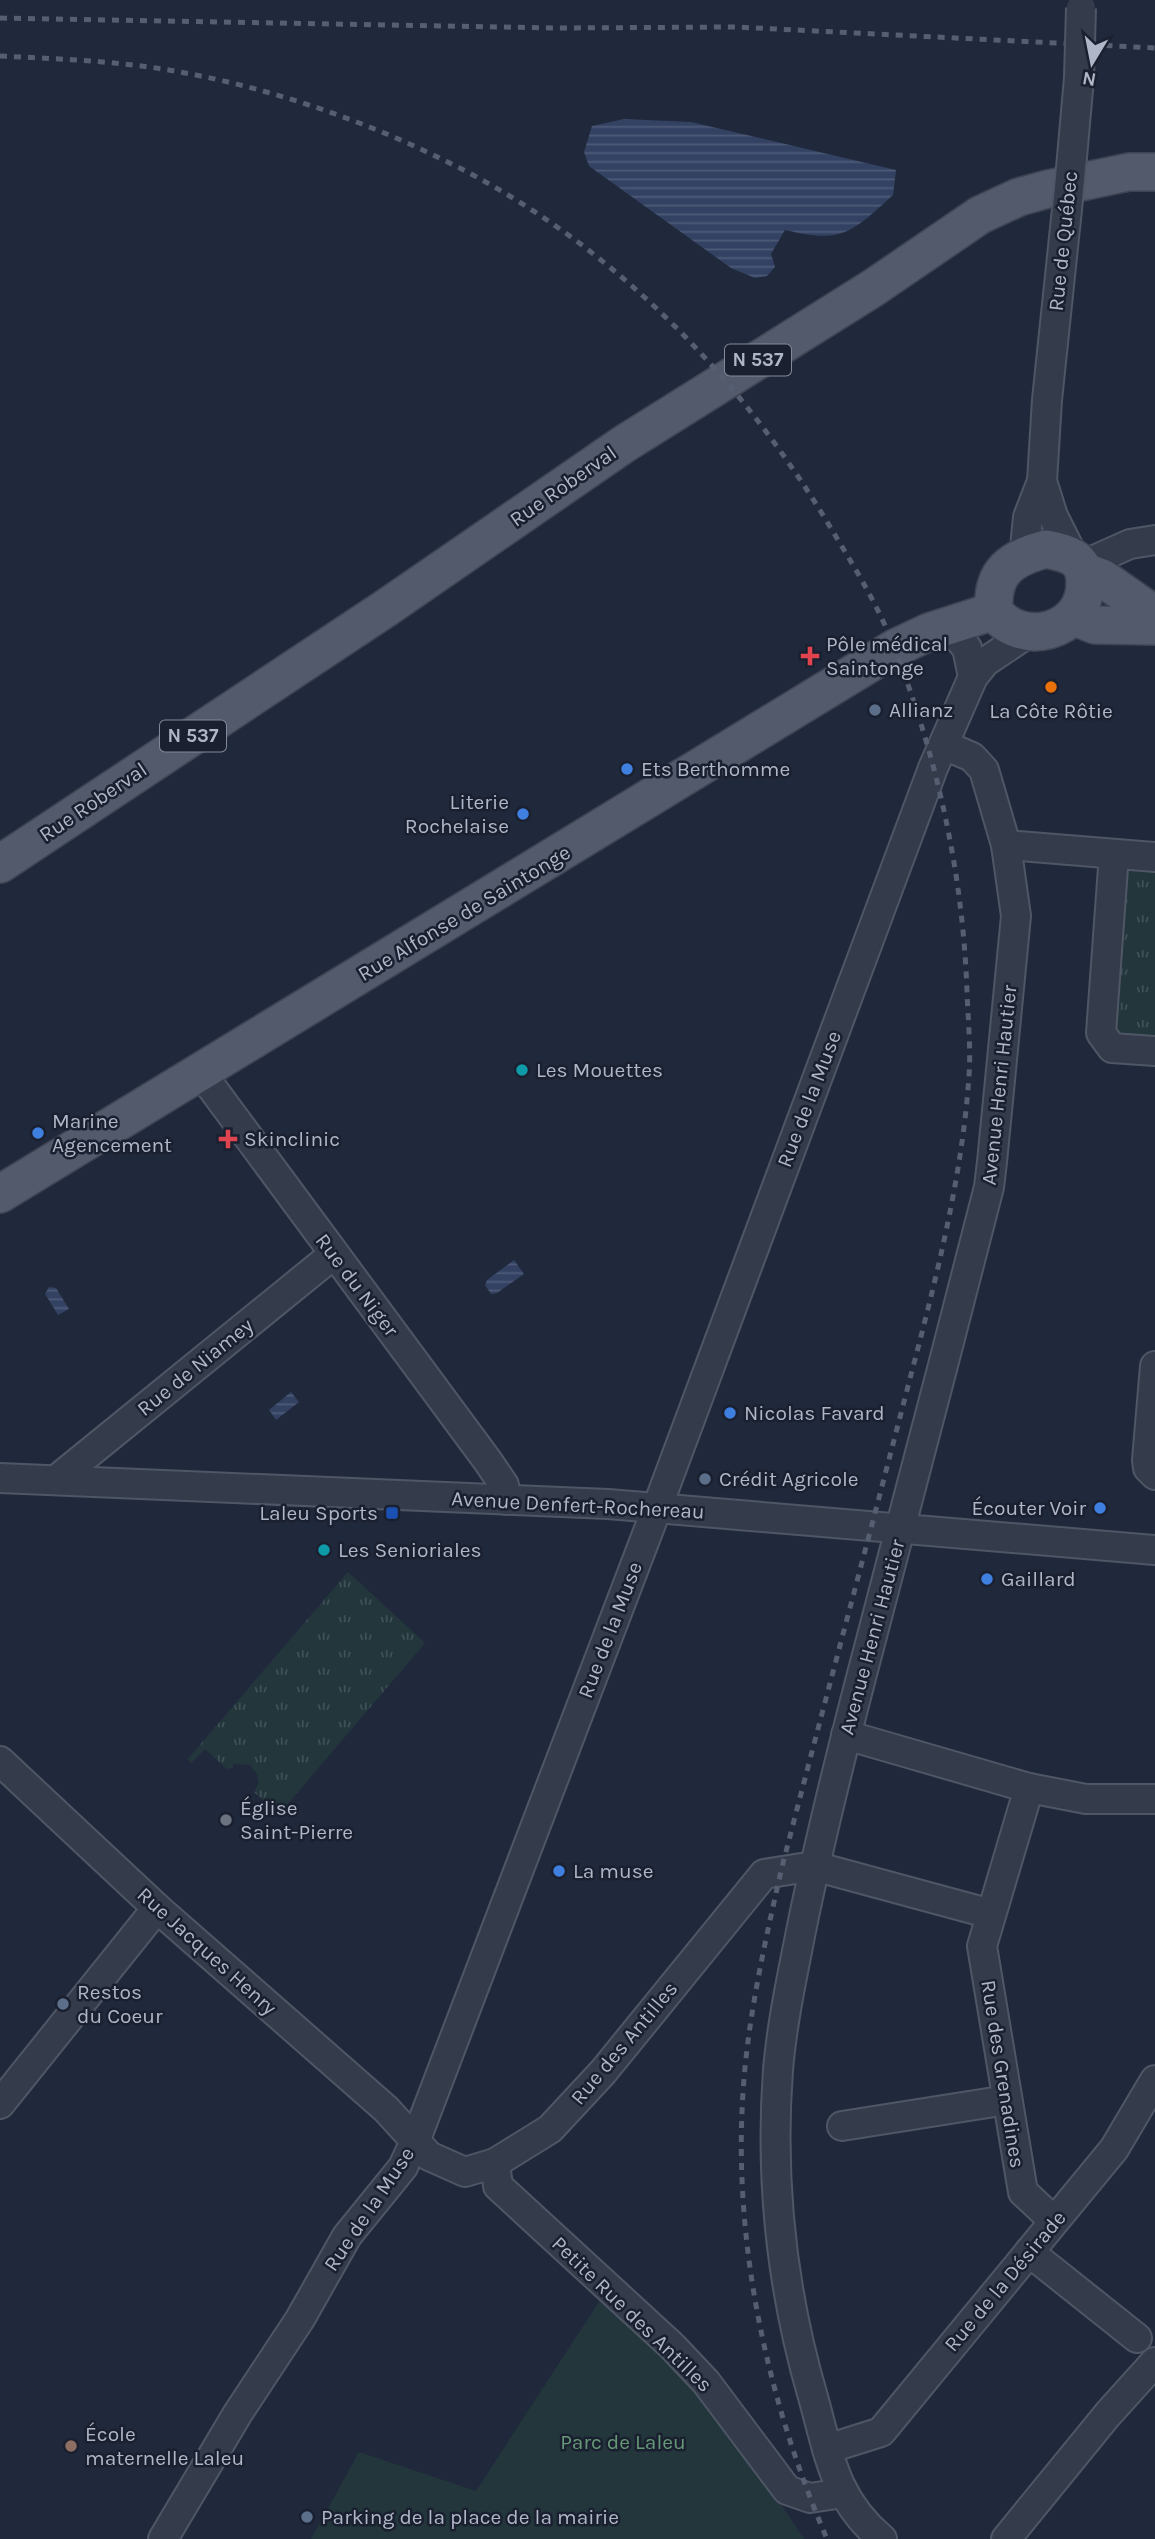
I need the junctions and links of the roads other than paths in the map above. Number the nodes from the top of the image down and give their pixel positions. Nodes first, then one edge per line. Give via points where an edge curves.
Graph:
1 (1081, 4) edge
2 (1155, 172) edge
3 (1042, 481) junction
4 (1155, 540) edge
5 (1024, 557) junction
6 (1080, 564) junction
7 (1005, 611) junction
8 (1155, 615) edge
9 (1075, 617) junction
10 (1155, 626) edge
11 (939, 630) junction
12 (972, 668) junction
13 (944, 745) junction
14 (1006, 845) junction
15 (1114, 854) junction
16 (1155, 857) edge
17 (0, 864) edge
18 (1155, 1051) edge
19 (201, 1073) junction
20 (0, 1194) edge
21 (334, 1254) junction
22 (1155, 1366) edge
23 (1155, 1475) edge
24 (0, 1478) edge
25 (57, 1480) junction
26 (506, 1500) junction
27 (657, 1508) junction
28 (900, 1528) junction
29 (1154, 1545) edge
30 (846, 1734) junction
31 (0, 1761) edge
32 (1029, 1788) junction
33 (1155, 1800) edge
34 (814, 1866) junction
35 (158, 1908) junction
36 (991, 1913) junction
37 (1155, 2080) edge
38 (1007, 2100) junction
39 (0, 2104) edge
40 (842, 2126) dead end
41 (416, 2139) junction
42 (495, 2163) junction
43 (1054, 2221) junction
44 (1029, 2252) junction
45 (1137, 2338) dead end
46 (1155, 2362) edge
47 (827, 2449) junction
48 (843, 2493) junction
49 (163, 2539) edge
50 (882, 2539) edge
51 (1006, 2539) edge

1 - 3 street, Rue de Québec, bridge via 1079,78
2 - 17 main road, Rue Roberval / N 537 via 1048,189 980,215 873,288 624,444
3 - 5 street, Rue de Québec via 1028,517
3 - 6 street, Rue de Québec via 1053,516
4 - 6 street via 1130,544
5 - 6 main road via 1046,549
5 - 7 main road via 1006,568
6 - 8 main road
6 - 9 main road via 1085,597
7 - 9 main road via 1056,628
7 - 11 main road, Rue Alfonse de Saintonge via 936,621
7 - 12 street, Rue de la Muse via 985,662
9 - 10 main road via 1095,625
11 - 12 street via 967,648
11 - 19 main road, Rue Alfonse de Saintonge via 895,648
12 - 13 street, Rue de la Muse
13 - 14 street, Avenue Henri Hautier via 972,757 984,770
13 - 27 street, Rue de la Muse
14 - 15 street
14 - 28 street, Avenue Henri Hautier via 1016,929 989,1187
15 - 16 street
15 - 18 street via 1101,1033 1112,1048
19 - 20 main road, Rue Alfonse de Saintonge
19 - 21 street, Rue du Niger
21 - 25 street, Rue de Niamey
21 - 26 street, Rue du Niger via 487,1460 503,1485
22 - 23 street via 1147,1460
24 - 25 street, Avenue Denfert-Rochereau
25 - 26 street, Avenue Denfert-Rochereau
26 - 27 street, Avenue Denfert-Rochereau
27 - 28 street, Avenue Denfert-Rochereau
27 - 41 street, Rue de la Muse
28 - 29 street, Avenue Denfert-Rochereau
28 - 30 street, Avenue Henri Hautier
30 - 32 street
30 - 34 street, Avenue Henri Hautier
31 - 35 street, Rue Jacques Henry
32 - 33 street via 1086,1799
32 - 36 street, Rue des Grenadines
34 - 36 street
34 - 42 street, Rue des Antilles via 764,1874 550,2129
34 - 47 street, Avenue Henri Hautier via 787,2001 775,2136 780,2226 793,2318
35 - 39 street
35 - 41 street, Rue Jacques Henry
36 - 38 street, Rue des Grenadines via 982,1946
37 - 43 street, Rue de la Désirade via 1114,2149
38 - 40 street
38 - 43 street, Rue des Grenadines via 1023,2192
41 - 42 street, Rue des Antilles via 429,2156 465,2172
41 - 49 street, Rue de la Muse via 402,2167 347,2236
42 - 48 street, Petite Rue des Antilles via 498,2186 689,2364 788,2490 810,2498
43 - 44 street, Rue de la Désirade
44 - 45 street
44 - 47 street, Rue de la Désirade via 881,2432
46 - 51 street
47 - 48 street, Avenue Henri Hautier
48 - 50 street, Avenue Henri Hautier via 852,2510

